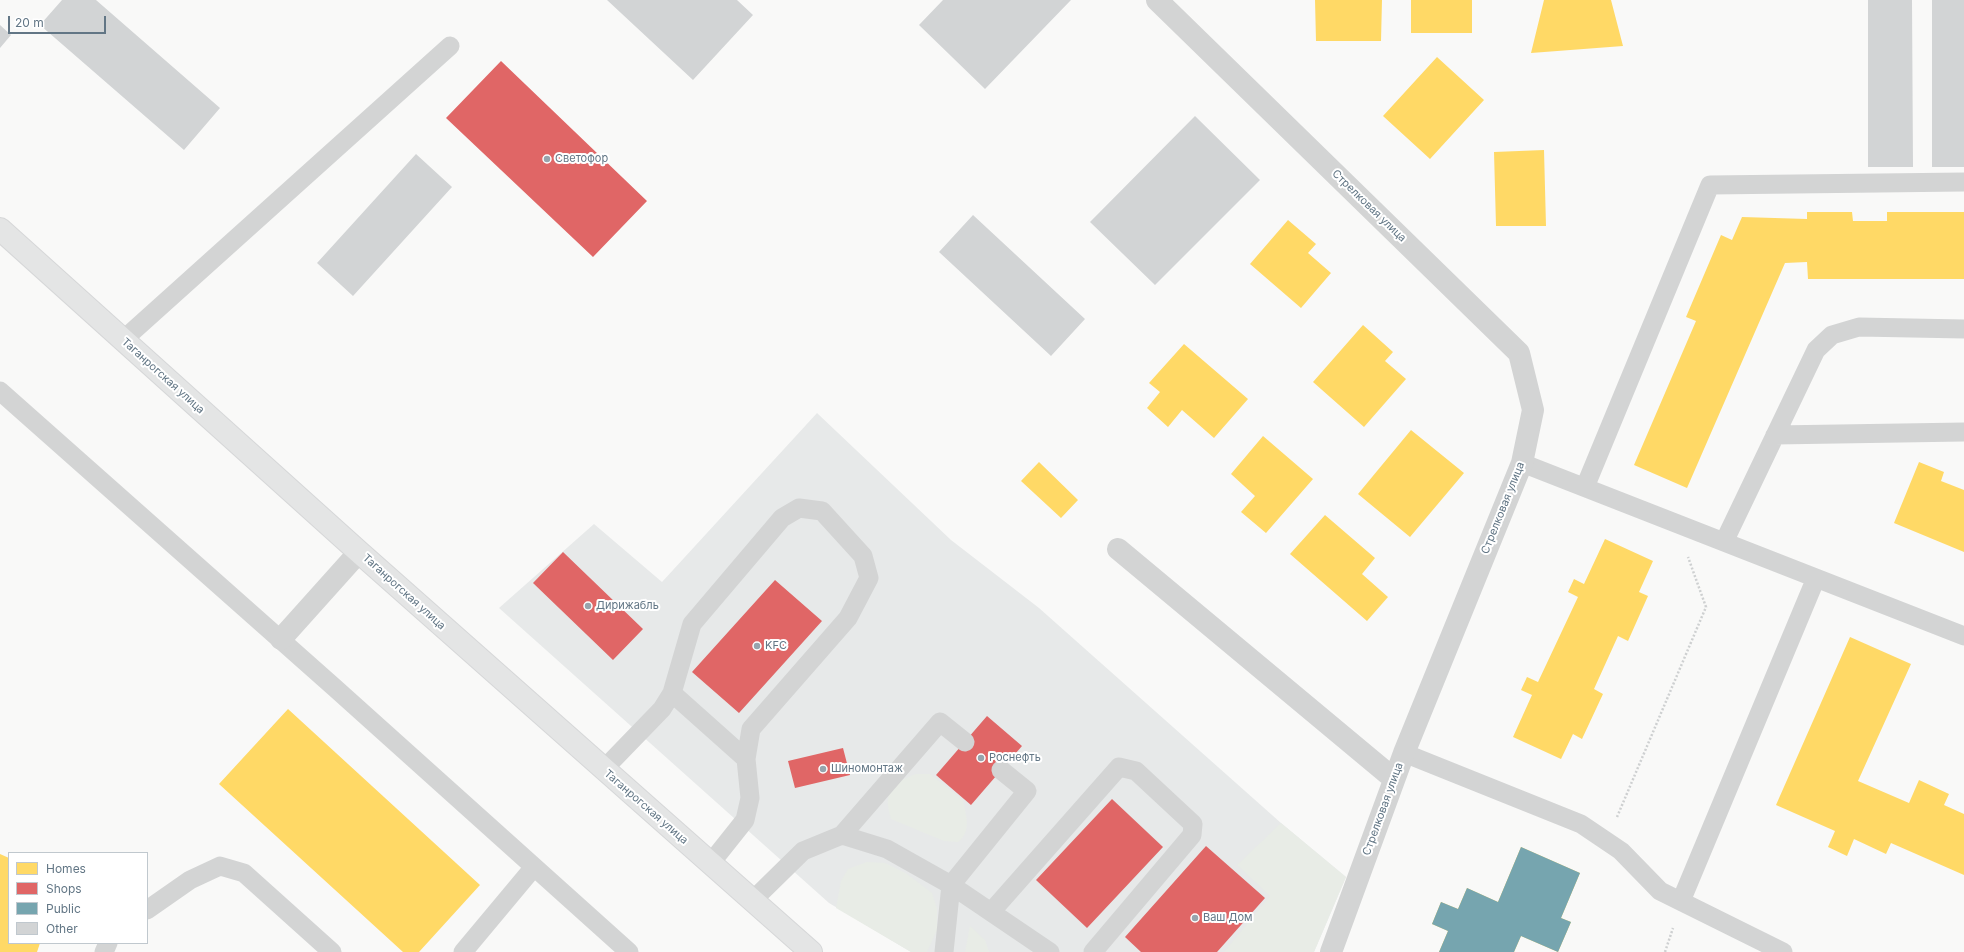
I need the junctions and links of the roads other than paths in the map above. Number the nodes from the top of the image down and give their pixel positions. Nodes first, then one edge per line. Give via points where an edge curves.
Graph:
1 (1157, 0) edge
2 (450, 46) dead end
3 (1964, 182) edge
4 (0, 229) edge
5 (1964, 329) edge
6 (123, 340) junction
7 (0, 391) edge
8 (1964, 432) edge
9 (1775, 435) junction
10 (1522, 463) junction
11 (1585, 487) junction
12 (1724, 542) junction
13 (1118, 549) dead end
14 (359, 552) junction
15 (1816, 578) junction
16 (1964, 636) edge
17 (280, 640) junction
18 (672, 693) junction
19 (965, 742) dead end
20 (1404, 753) junction
21 (746, 759) junction
22 (603, 770) junction
23 (1001, 770) dead end
24 (1394, 779) junction
25 (842, 835) junction
26 (710, 864) junction
27 (534, 867) junction
28 (951, 885) junction
29 (752, 901) junction
30 (1681, 901) junction
31 (148, 909) edge
32 (991, 912) junction
33 (332, 952) edge
34 (463, 952) edge
35 (628, 952) edge
36 (810, 952) edge
37 (944, 952) edge
38 (1050, 952) edge
39 (1093, 952) edge
40 (1331, 952) edge
41 (1783, 952) edge

1 - 10 street, Стрелковая улица via 1519,353 1533,410
2 - 6 lane
3 - 11 lane via 1710,186
4 - 6 main road, Таганрогская улица
5 - 9 lane via 1859,327 1832,335 1816,350
6 - 14 main road, Таганрогская улица
7 - 17 lane
8 - 9 lane
9 - 12 lane
10 - 11 lane
10 - 20 street, Стрелковая улица
11 - 12 lane
12 - 15 lane
13 - 24 street
14 - 17 street
14 - 22 main road, Таганрогская улица
15 - 16 lane
15 - 30 lane
17 - 27 lane
18 - 21 lane
18 - 21 lane via 692,624 782,518 799,508 822,511 863,556 869,578 848,618 751,729
18 - 22 lane via 662,709
19 - 25 lane via 940,722
20 - 24 street, Стрелковая улица
20 - 30 lane via 1581,824 1621,851 1660,891
21 - 26 lane via 750,798 745,820
22 - 26 main road, Таганрогская улица
23 - 28 lane via 1028,790
24 - 40 street, Стрелковая улица
25 - 28 lane via 887,849
25 - 29 lane via 803,850
26 - 29 main road, Таганрогская улица
27 - 34 lane
27 - 35 lane
28 - 32 lane
28 - 37 lane
29 - 36 main road, Таганрогская улица
30 - 41 lane
31 - 33 lane via 190,880 220,866 244,873
32 - 38 lane
32 - 39 lane via 1119,767 1136,771 1193,824 1192,835

